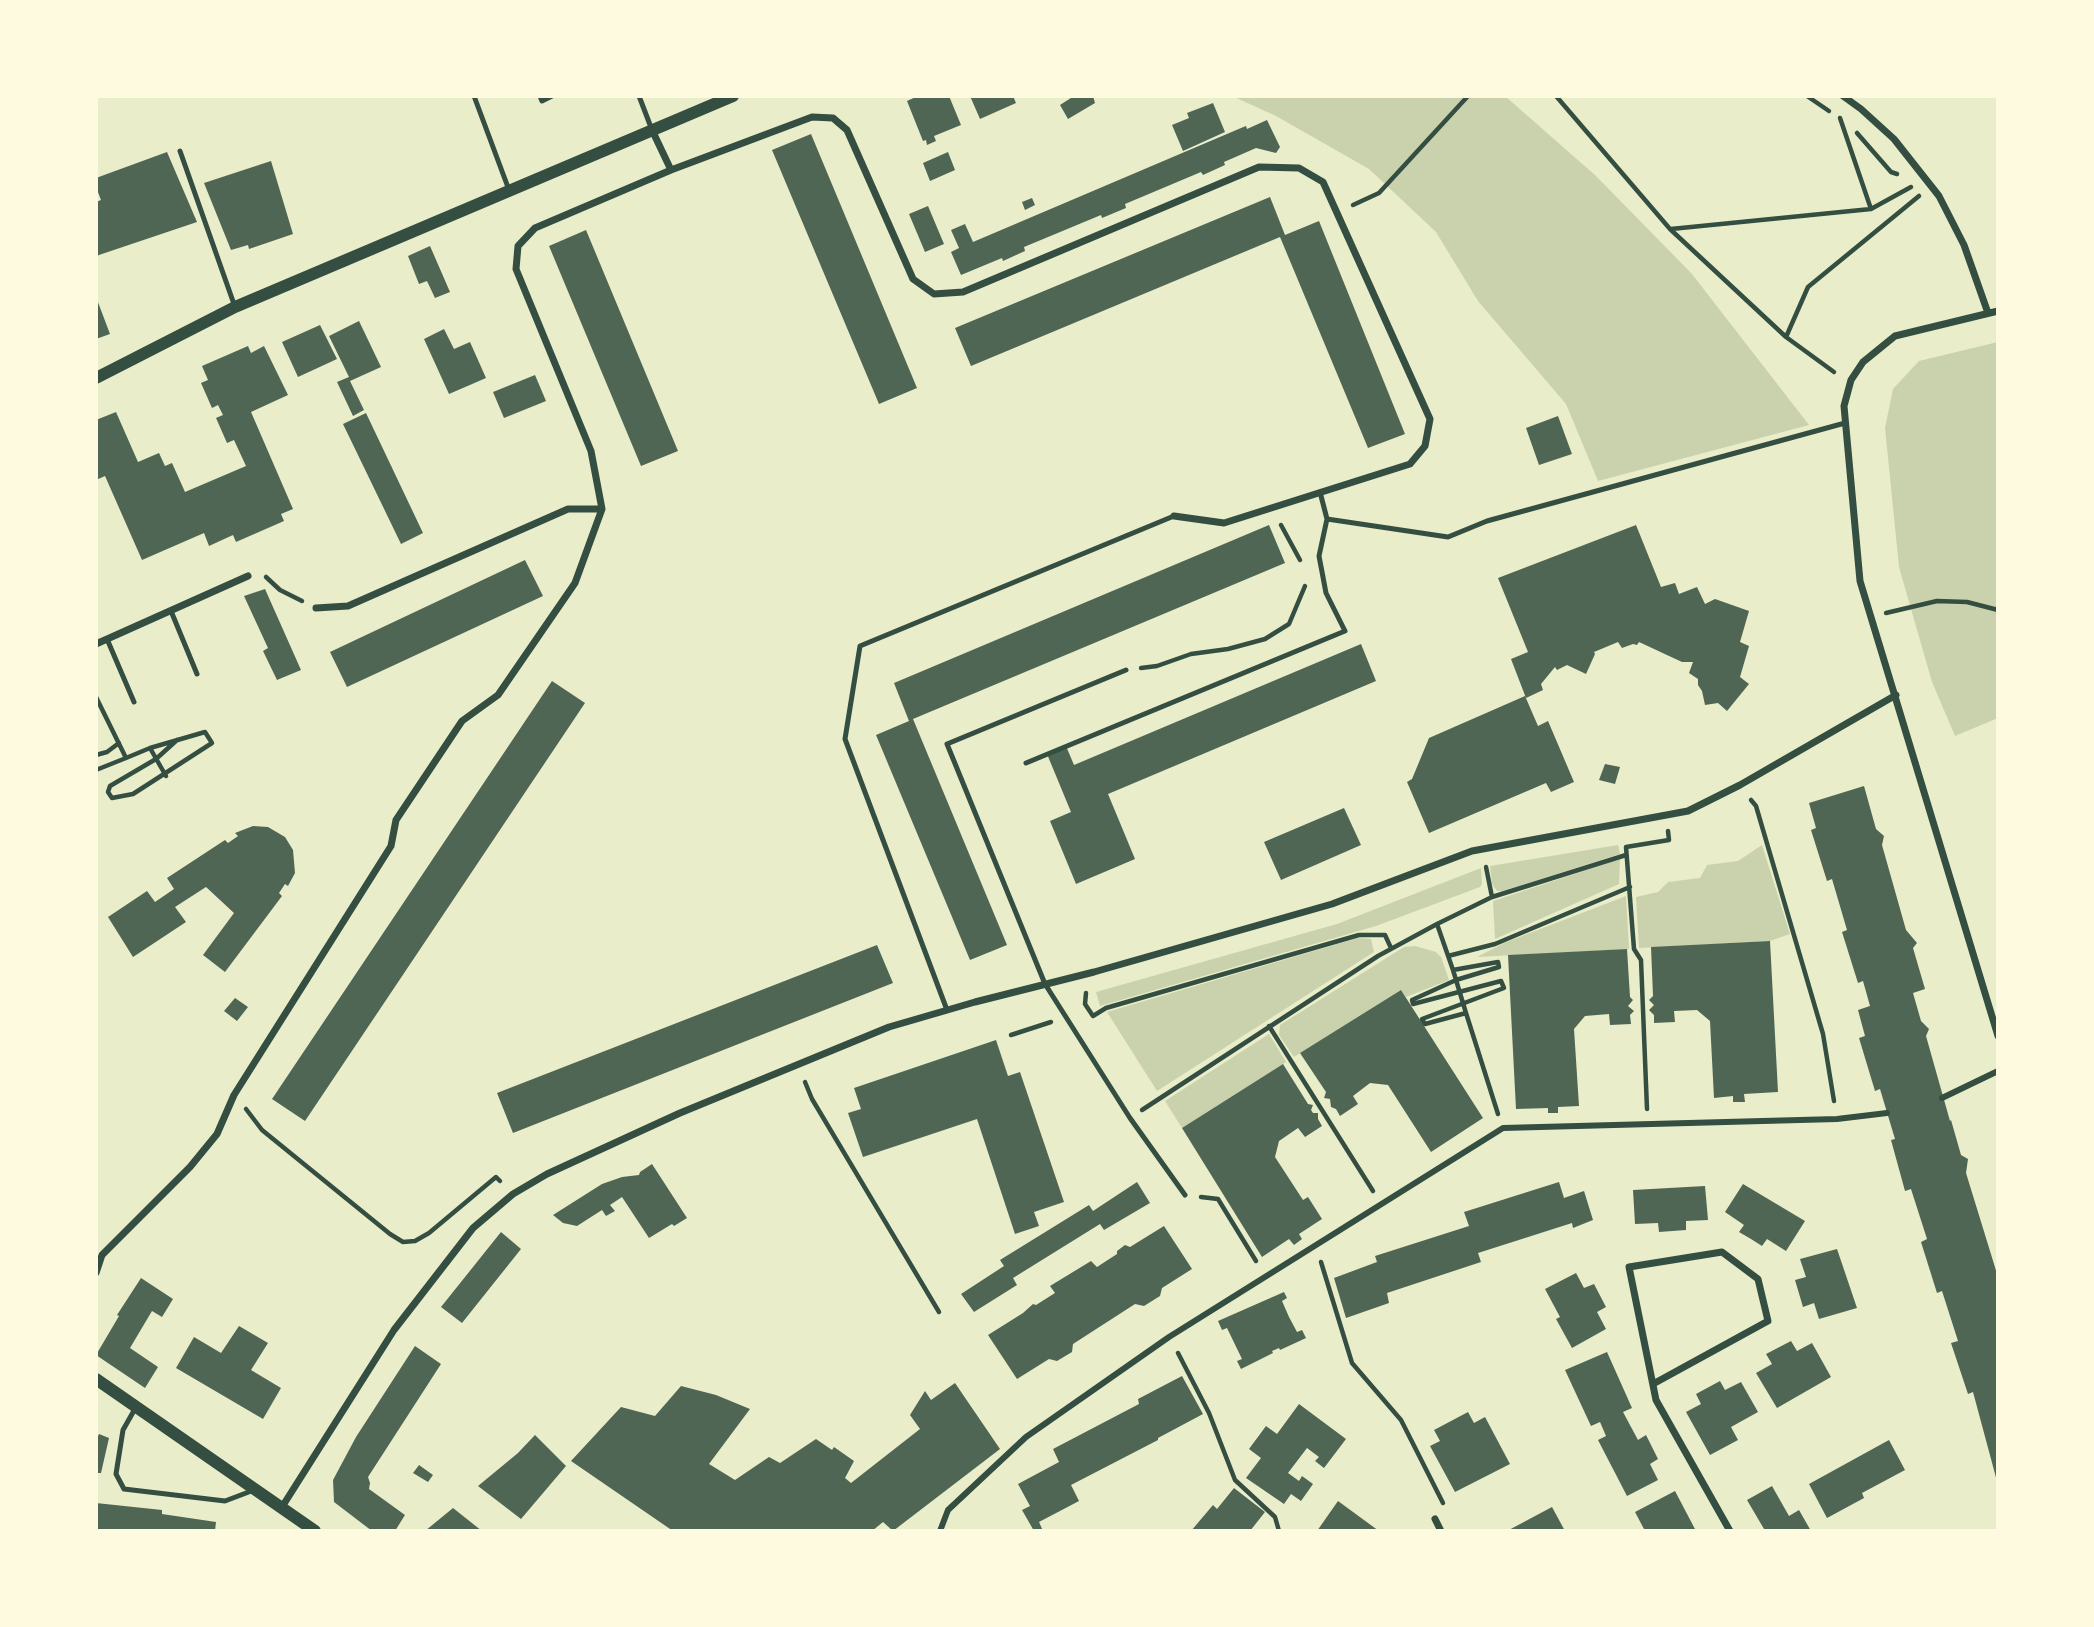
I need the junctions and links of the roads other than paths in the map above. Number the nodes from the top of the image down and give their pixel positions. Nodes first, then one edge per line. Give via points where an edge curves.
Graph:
1 (474, 96) edge
2 (540, 96) edge
3 (552, 96) edge
4 (639, 96) edge
5 (733, 96) edge
6 (1843, 96) edge
7 (652, 130) junction
8 (180, 150) dead end
9 (671, 170) junction
10 (509, 190) junction
11 (236, 307) junction
12 (1998, 311) edge
13 (1988, 313) junction
14 (96, 378) edge
15 (1845, 423) junction
16 (1320, 492) junction
17 (602, 509) junction
18 (1174, 516) joint
19 (1327, 519) junction
20 (248, 576) road end
21 (316, 608) road end
22 (171, 611) junction
23 (107, 639) junction
24 (96, 644) edge
25 (1126, 670) road end
26 (197, 674) dead end
27 (1896, 695) junction
28 (134, 702) dead end
29 (1026, 763) dead end
30 (1045, 984) junction
31 (947, 1010) junction
32 (1998, 1036) edge
33 (1998, 1072) edge
34 (1942, 1098) dead end
35 (1887, 1113) dead end
36 (1185, 1195) road end
37 (96, 1273) edge
38 (96, 1379) edge
39 (1653, 1384) junction
40 (136, 1407) junction
41 (256, 1490) junction
42 (282, 1507) junction
43 (1435, 1519) road end
44 (315, 1531) edge
45 (940, 1531) edge
46 (1441, 1531) edge
47 (1730, 1531) edge

1 - 10 lane
2 - 3 lane via 542,101
4 - 7 lane
5 - 7 street
6 - 13 street via 1894,139 1939,196 1965,245
7 - 9 street
7 - 10 street
8 - 11 lane
9 - 16 street via 812,117 833,118 847,130 913,279 934,294 963,292 1259,167 1298,168 1323,182 1430,419 1424,446 1410,464
9 - 17 street via 535,228 518,246 516,269 591,451
10 - 11 street
11 - 14 street
12 - 13 street
13 - 15 street via 1895,336 1863,362 1851,380
15 - 19 lane via 1487,521 1448,537
15 - 27 street via 1860,581
16 - 18 street via 1224,523
16 - 19 lane
17 - 21 street via 568,509 348,606
17 - 37 street via 575,583 498,695 462,721 396,820 391,846 234,1095 217,1134 102,1255
18 - 31 lane via 860,646 845,739
19 - 29 lane via 1319,556 1326,593 1345,631
20 - 22 street
22 - 23 street
22 - 26 lane
23 - 24 street
23 - 28 lane
25 - 30 lane via 947,744
27 - 30 street via 1688,811 1472,851 1332,904
27 - 32 street
30 - 31 street
30 - 36 lane
31 - 42 street via 890,1027 680,1113 513,1194 472,1228 394,1330
33 - 34 street
35 - 45 street via 1837,1119 1503,1128 1169,1337 1026,1437 948,1510
38 - 40 street
39 - 39 street via 1629,1267 1722,1252 1758,1279 1768,1321
39 - 47 street via 1656,1400
40 - 41 street
40 - 41 lane via 123,1430 116,1474 124,1489 225,1501
41 - 42 street
42 - 44 street
43 - 46 street

